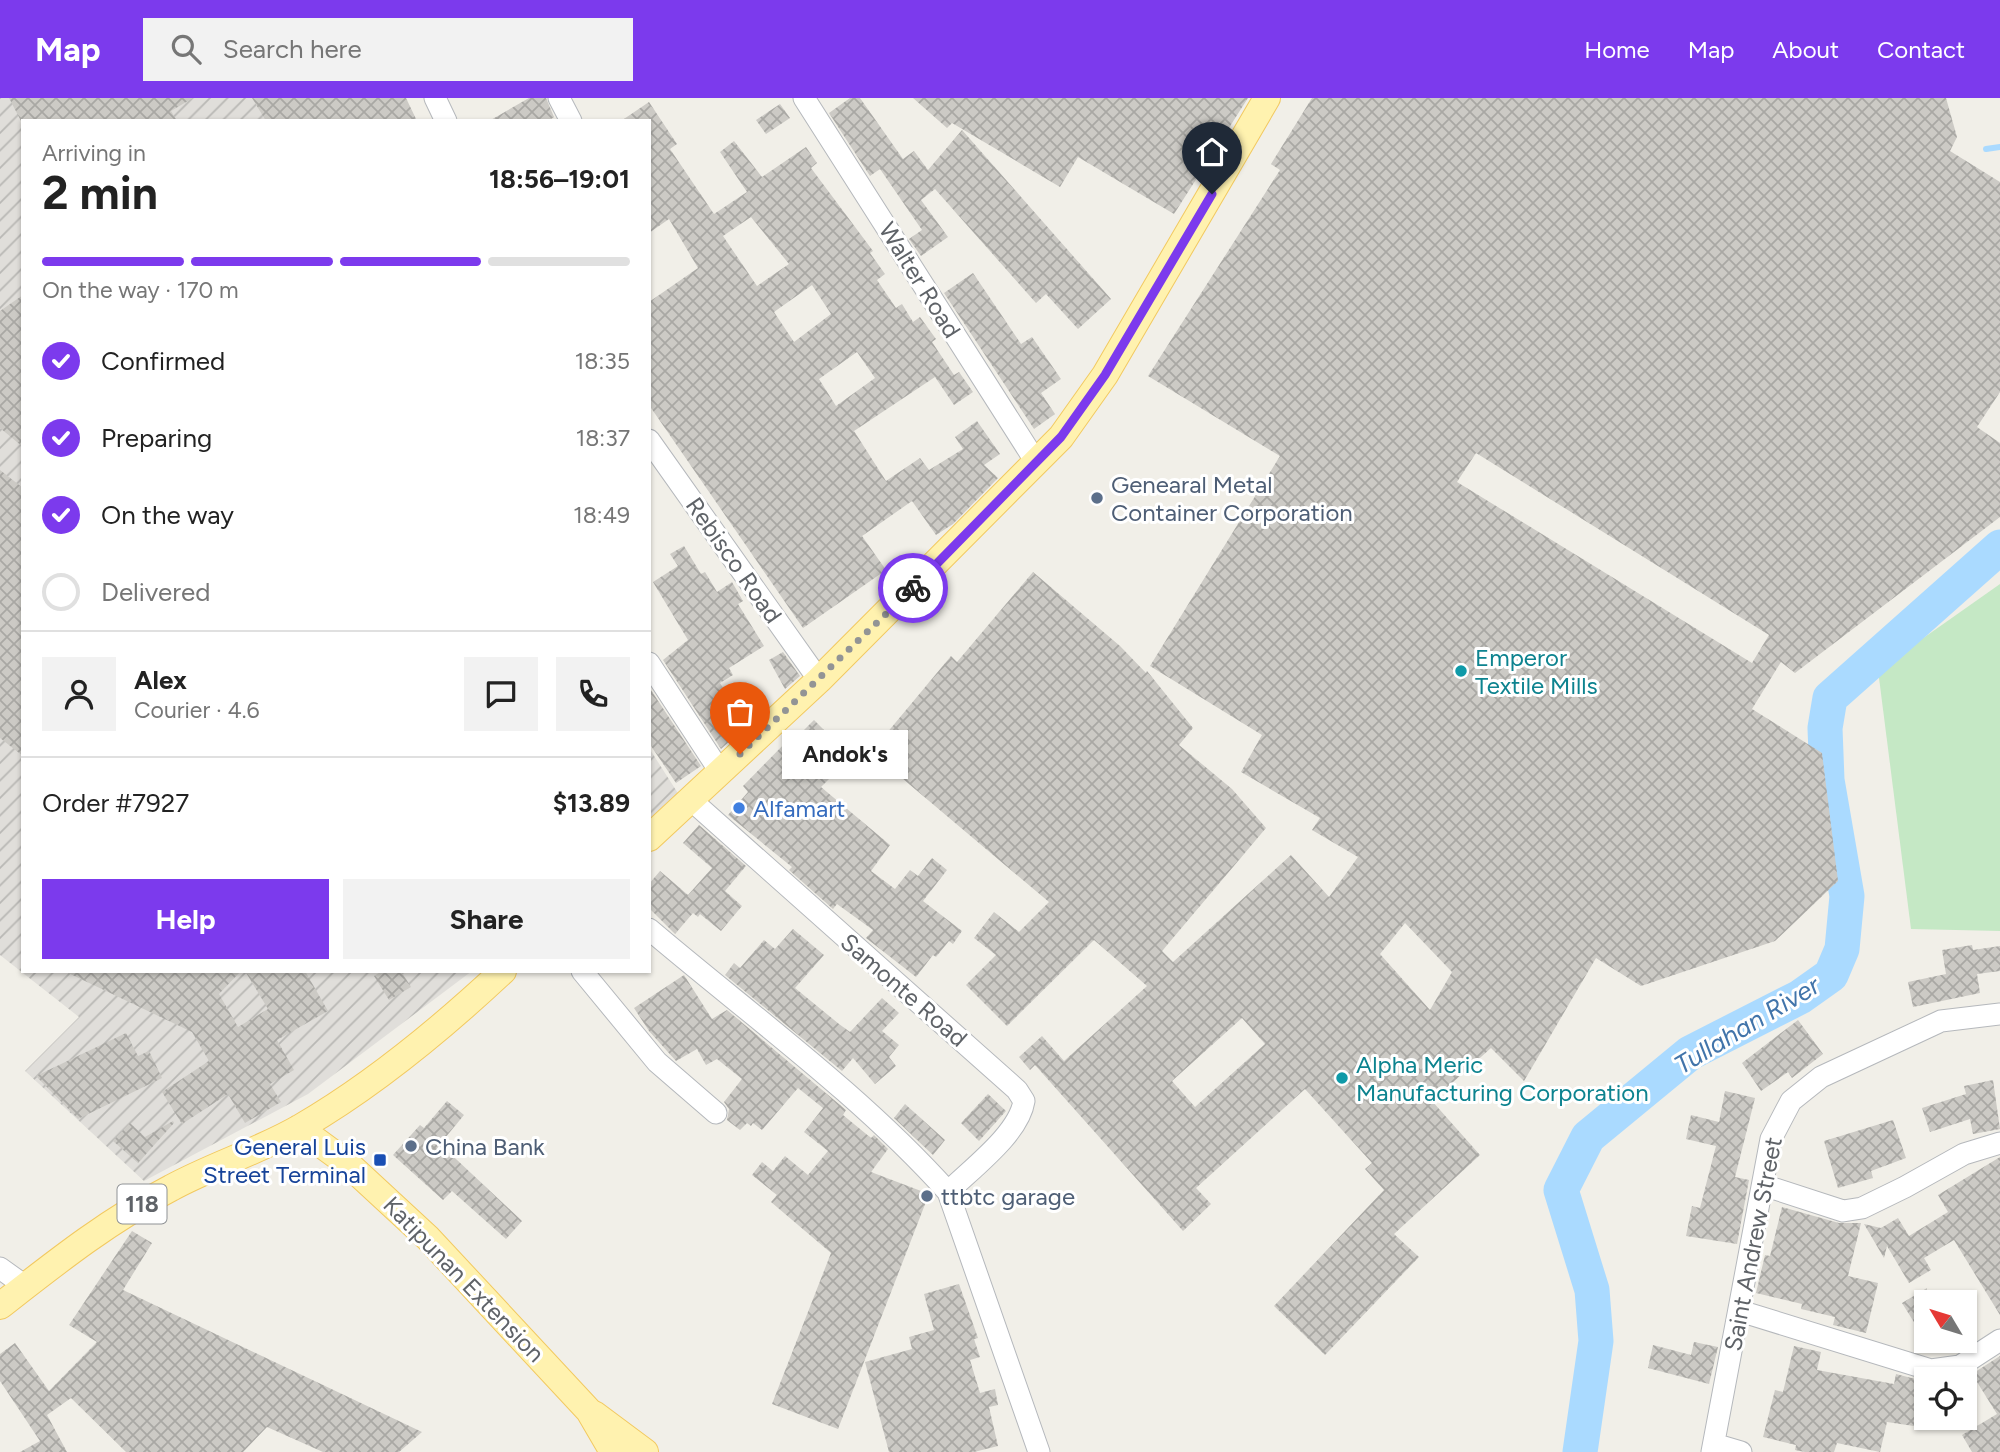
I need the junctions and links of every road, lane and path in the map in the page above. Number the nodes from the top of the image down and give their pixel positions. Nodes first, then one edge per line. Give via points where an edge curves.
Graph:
1 (435, 98) edge
2 (559, 98) edge
3 (804, 98) edge
4 (1267, 98) edge
5 (445, 119) edge
6 (570, 119) edge
7 (651, 443) edge
8 (1036, 462) junction
9 (651, 666) edge
10 (819, 680) junction
11 (721, 773) junction
12 (691, 800) junction
13 (651, 836) edge
14 (651, 931) edge
15 (501, 973) edge
16 (584, 973) edge
17 (2000, 1014) edge
18 (716, 1113) dead end
19 (299, 1128) junction
20 (2000, 1143) edge
21 (1763, 1185) junction
22 (948, 1192) junction
23 (0, 1268) edge
24 (25, 1286) junction
25 (0, 1306) edge
26 (1740, 1311) junction
27 (2000, 1340) edge
28 (589, 1411) junction
29 (1713, 1448) edge
30 (613, 1452) edge
31 (645, 1452) edge
32 (1039, 1452) edge
33 (1741, 1452) edge

1 - 5 street
2 - 6 street
3 - 8 street, Walter Road
4 - 8 main road via 1105,375 1061,437
7 - 10 street, Rebisco Road
8 - 10 main road
9 - 11 street
10 - 11 main road
11 - 12 main road
12 - 13 main road
12 - 22 street, Samonte Road via 1017,1090 1024,1101 1013,1128
14 - 22 street via 830,1081
15 - 19 main road, 118 via 400,1060
16 - 18 street via 657,1062
17 - 21 street, Saint Andrew Street via 1941,1021 1821,1076 1791,1101 1779,1119
19 - 24 main road, 118 via 137,1206
19 - 28 main road, Katipunan Extension via 348,1164 428,1238
20 - 21 street via 1964,1154 1862,1208 1843,1211
21 - 26 street, Saint Andrew Street
22 - 32 street
23 - 24 street
24 - 25 main road, 118
26 - 27 street via 1931,1370 1960,1366
26 - 29 street, Saint Andrew Street
28 - 30 main road, Katipunan Extension
28 - 31 main road, Katipunan Extension
29 - 33 street

